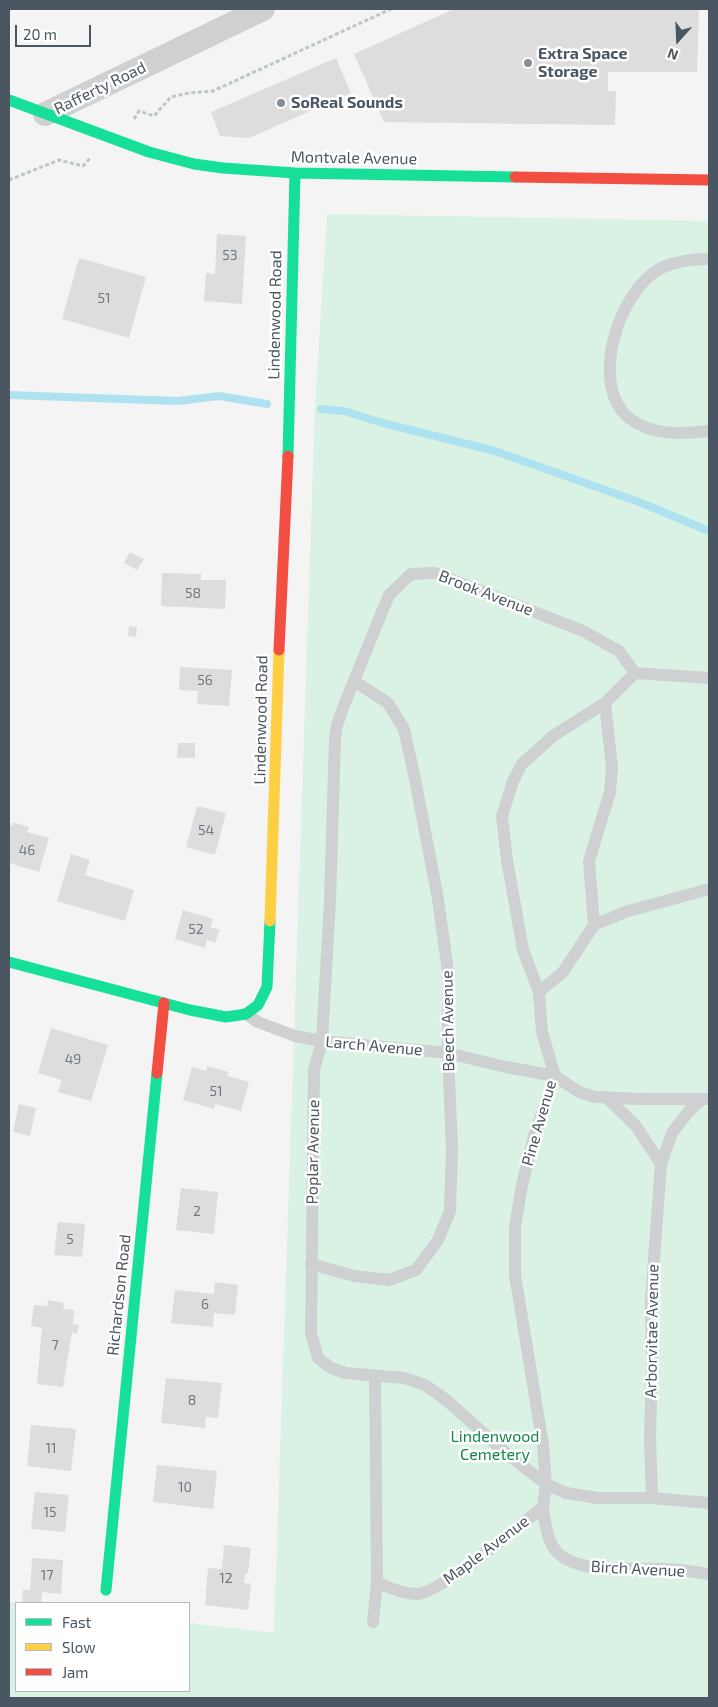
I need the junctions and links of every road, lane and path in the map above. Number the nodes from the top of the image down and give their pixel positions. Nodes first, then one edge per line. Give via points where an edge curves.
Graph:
1 (263, 9) edge
2 (391, 9) edge
3 (213, 91) dead end
4 (9, 100) edge
5 (44, 114) junction
6 (59, 160) dead end
7 (296, 174) junction
8 (9, 180) edge
9 (709, 180) edge
10 (709, 259) edge
11 (709, 431) edge
12 (636, 673) junction
13 (709, 678) edge
14 (354, 681) junction
15 (605, 703) junction
16 (709, 889) edge
17 (594, 925) junction
18 (9, 962) edge
19 (539, 992) junction
20 (164, 1003) junction
21 (246, 1014) junction
22 (322, 1041) junction
23 (448, 1053) junction
24 (555, 1076) junction
25 (607, 1098) junction
26 (706, 1099) edge
27 (661, 1164) junction
28 (311, 1264) junction
29 (376, 1377) junction
30 (546, 1484) junction
31 (652, 1498) junction
32 (709, 1503) edge
33 (542, 1507) junction
34 (709, 1574) edge
35 (377, 1582) junction
36 (106, 1590) dead end
37 (373, 1622) dead end

1 - 5 street, Rafferty Road
2 - 3 path
4 - 5 street, Montvale Avenue
5 - 7 street, Montvale Avenue via 148,152 194,164
6 - 8 path
7 - 9 street, Montvale Avenue
7 - 21 street, Lindenwood Road via 269,970 261,1001
10 - 11 lane via 678,262 661,268 639,288 622,313 612,344 610,371 613,391 629,418 666,433
12 - 13 lane
12 - 14 lane, Brook Avenue via 619,651 583,631 435,572 411,574 389,595
12 - 15 lane, Pine Avenue
14 - 22 lane, Poplar Avenue via 335,738
14 - 23 lane, Beech Avenue via 388,704 404,729 438,898 448,972
15 - 17 lane via 612,767 610,792 589,861
15 - 19 lane, Pine Avenue via 553,736 522,764 502,816 523,950
16 - 17 lane via 625,912
17 - 19 lane via 563,972
18 - 20 street
19 - 24 lane, Pine Avenue via 542,1032
20 - 21 street via 216,1016
20 - 36 street, Richardson Road
21 - 22 lane, Larch Avenue via 295,1036
22 - 23 lane, Larch Avenue
22 - 28 lane, Poplar Avenue via 314,1070
23 - 24 lane, Larch Avenue
23 - 28 lane, Beech Avenue via 452,1149 450,1211 438,1240 416,1270 390,1280 354,1276
24 - 25 lane, Larch Avenue via 579,1092
24 - 30 lane, Pine Avenue via 534,1136 515,1227 515,1275 543,1445
25 - 26 lane, Larch Avenue
25 - 27 lane via 636,1126
26 - 27 lane, Arborvitae Avenue via 689,1111 672,1133
27 - 31 lane, Arborvitae Avenue via 651,1300
28 - 29 lane, Poplar Avenue via 311,1333 318,1358 330,1368 345,1373
29 - 30 lane, Poplar Avenue via 404,1378 425,1384
29 - 35 lane
30 - 31 lane via 566,1493 598,1498
30 - 33 lane, Maple Avenue
31 - 32 lane
33 - 34 lane, Birch Avenue via 549,1537 557,1553 572,1562 587,1567
33 - 35 lane, Maple Avenue via 444,1583 418,1594 393,1590
35 - 37 lane

